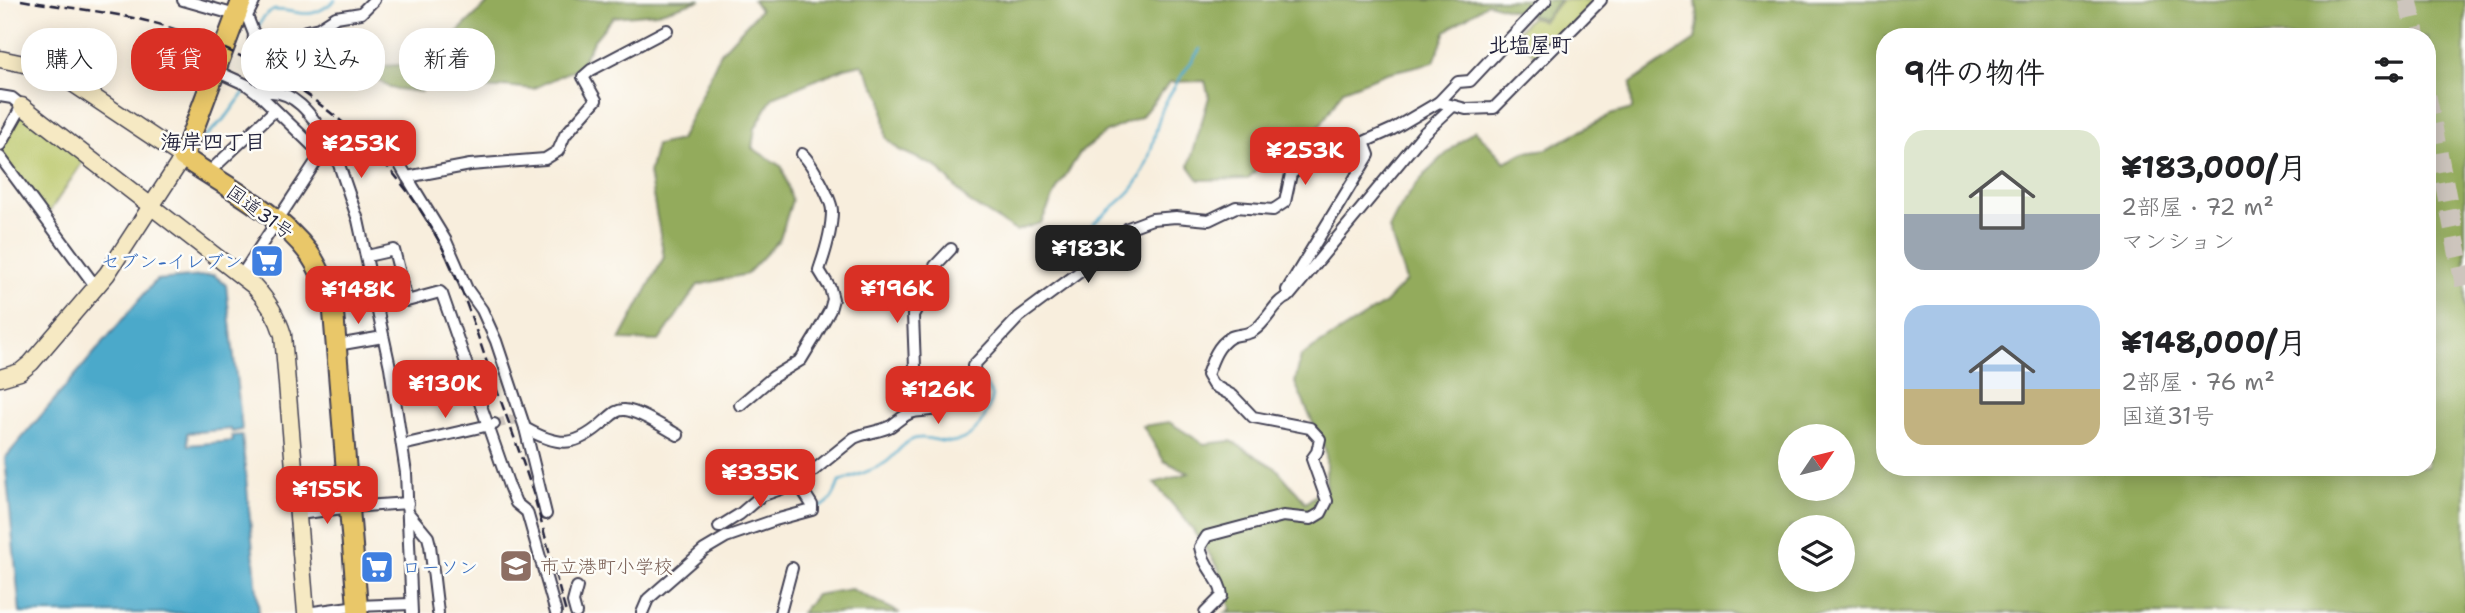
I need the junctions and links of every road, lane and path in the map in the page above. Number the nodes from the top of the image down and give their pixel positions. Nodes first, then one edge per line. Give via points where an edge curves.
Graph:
1 (183, 0) edge
2 (255, 0) edge
3 (374, 0) edge
4 (1546, 0) edge
5 (1601, 0) edge
6 (239, 8) edge
7 (253, 28) edge
8 (319, 28) edge
9 (667, 30) dead end
10 (227, 41) edge
11 (0, 59) edge
12 (208, 91) edge
13 (257, 91) edge
14 (265, 91) edge
15 (0, 96) edge
16 (1439, 102) junction
17 (22, 106) junction
18 (1453, 106) junction
19 (274, 111) junction
20 (383, 135) dead end
21 (1364, 142) junction
22 (0, 145) edge
23 (334, 150) junction
24 (321, 154) junction
25 (802, 154) dead end
26 (0, 157) edge
27 (183, 157) junction
28 (207, 174) junction
29 (407, 177) junction
30 (152, 207) junction
31 (277, 220) junction
32 (951, 249) dead end
33 (367, 256) junction
34 (241, 276) junction
35 (96, 287) junction
36 (1281, 299) junction
37 (383, 337) junction
38 (337, 345) junction
39 (0, 378) edge
40 (740, 405) dead end
41 (911, 412) junction
42 (492, 425) junction
43 (524, 428) junction
44 (678, 435) dead end
45 (401, 445) junction
46 (798, 483) junction
47 (350, 507) junction
48 (409, 509) junction
49 (299, 513) junction
50 (546, 514) dead end
51 (719, 527) dead end
52 (792, 568) dead end
53 (577, 587) dead end
54 (412, 608) edge
55 (358, 610) edge
56 (306, 613) edge
57 (438, 613) edge
58 (556, 613) edge
59 (576, 613) edge
60 (642, 613) edge
61 (780, 613) edge
62 (1205, 613) edge

1 - 6 street
2 - 7 street via 247,16
3 - 8 street via 361,13 336,17
4 - 16 street via 1470,81 1458,82
5 - 18 street via 1494,108
6 - 10 highway
9 - 29 street via 583,77 596,100 554,155
11 - 27 street via 38,67 71,82
12 - 27 highway
13 - 19 street
14 - 23 street via 284,93 304,108
15 - 17 street
16 - 18 street
16 - 21 street
17 - 22 street
17 - 30 street
18 - 36 street via 1424,133 1289,296
19 - 24 street
19 - 28 street
20 - 29 street
21 - 36 street via 1369,155
21 - 41 street via 1297,169 1285,202 1273,210 1236,207 1209,220 1152,219 1128,228 1112,248 1019,317 973,366 979,383 975,394 960,405
23 - 24 street
23 - 33 street
24 - 31 street
25 - 40 street via 832,209 819,270 833,299 801,360
26 - 35 street
27 - 28 highway, 国道31号
27 - 30 street
28 - 31 highway, 国道31号
29 - 43 street via 482,310
30 - 34 street
30 - 35 street
31 - 34 street
31 - 38 highway, 国道31号 via 316,263 333,306
32 - 41 street via 935,266 913,315 915,367 904,398
33 - 37 street
33 - 42 street via 394,250 407,300 442,294
34 - 49 street via 265,298 283,335
35 - 39 street via 31,363
36 - 62 street via 1253,332 1230,338 1217,350 1208,375 1213,385 1233,396 1253,417 1310,428 1320,439 1312,458 1327,501 1311,519 1283,516 1207,536 1200,547 1203,562 1222,586 1222,596
37 - 38 street
37 - 45 street
38 - 47 highway, 国道31号
41 - 46 street via 888,427 854,438
42 - 45 street
42 - 58 street via 516,503 527,512
43 - 44 street via 557,441 575,442 589,436 615,411 626,410
43 - 50 street
45 - 48 street
46 - 51 street via 761,496
46 - 60 street via 812,510 726,537 704,550 648,599
47 - 48 street
47 - 49 street
47 - 55 highway, 国道31号
48 - 54 street
48 - 57 street via 430,545
49 - 56 street
52 - 61 street
53 - 59 street
54 - 55 street
55 - 56 street

